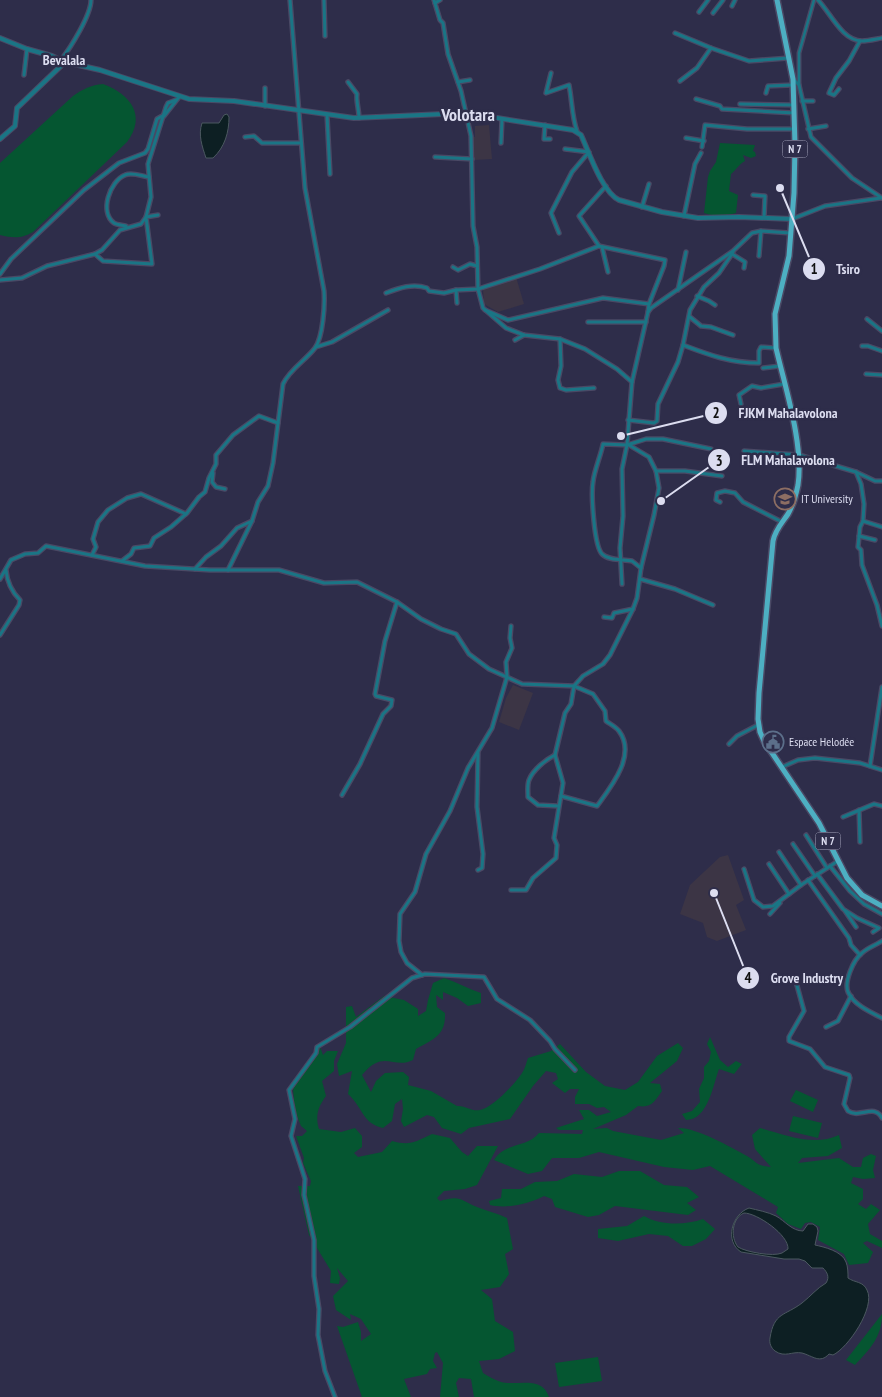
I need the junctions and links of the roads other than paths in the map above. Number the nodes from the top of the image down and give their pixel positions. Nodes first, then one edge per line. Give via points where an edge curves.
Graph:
1 (91, 0) edge
2 (290, 0) edge
3 (324, 0) edge
4 (440, 0) edge
5 (708, 0) edge
6 (723, 0) edge
7 (735, 0) edge
8 (777, 0) edge
9 (814, 0) edge
10 (818, 0) edge
11 (435, 1) edge
12 (732, 6) dead end
13 (699, 12) dead end
14 (713, 13) dead end
15 (674, 33) dead end
16 (326, 36) dead end
17 (0, 38) edge
18 (882, 38) edge
19 (860, 41) junction
20 (711, 48) junction
21 (27, 49) junction
22 (789, 58) junction
23 (63, 61) junction
24 (551, 72) dead end
25 (24, 75) dead end
26 (470, 80) dead end
27 (680, 81) dead end
28 (348, 82) dead end
29 (458, 82) junction
30 (795, 83) junction
31 (265, 88) dead end
32 (839, 90) dead end
33 (766, 93) dead end
34 (177, 98) junction
35 (696, 99) dead end
36 (802, 101) junction
37 (813, 101) dead end
38 (740, 104) dead end
39 (794, 105) junction
40 (265, 106) junction
41 (298, 111) junction
42 (466, 113) junction
43 (794, 113) junction
44 (327, 115) junction
45 (163, 116) junction
46 (359, 118) junction
47 (502, 119) junction
48 (545, 126) junction
49 (826, 126) dead end
50 (795, 129) junction
51 (808, 129) junction
52 (577, 131) junction
53 (245, 137) dead end
54 (686, 138) dead end
55 (0, 139) edge
56 (550, 139) dead end
57 (704, 141) junction
58 (301, 143) junction
59 (501, 143) dead end
60 (702, 147) dead end
61 (565, 149) dead end
62 (589, 152) junction
63 (701, 153) dead end
64 (435, 157) dead end
65 (472, 159) junction
66 (330, 174) dead end
67 (149, 177) junction
68 (649, 184) dead end
69 (606, 186) junction
70 (753, 195) dead end
71 (882, 198) edge
72 (642, 207) junction
73 (158, 215) dead end
74 (684, 216) junction
75 (146, 217) junction
76 (764, 218) junction
77 (792, 220) junction
78 (127, 227) junction
79 (761, 230) junction
80 (559, 233) dead end
81 (791, 233) junction
82 (601, 246) junction
83 (686, 252) dead end
84 (732, 253) junction
85 (94, 254) junction
86 (759, 256) dead end
87 (477, 266) junction
88 (453, 267) dead end
89 (744, 268) dead end
90 (608, 272) dead end
91 (0, 274) edge
92 (0, 280) edge
93 (478, 289) junction
94 (456, 290) junction
95 (678, 290) junction
96 (386, 293) dead end
97 (697, 296) junction
98 (457, 303) dead end
99 (649, 304) junction
100 (714, 305) dead end
101 (482, 308) junction
102 (388, 310) dead end
103 (648, 312) junction
104 (690, 317) junction
105 (867, 320) dead end
106 (588, 322) dead end
107 (646, 322) junction
108 (882, 331) edge
109 (524, 335) junction
110 (733, 335) dead end
111 (560, 339) junction
112 (515, 340) dead end
113 (683, 345) junction
114 (862, 346) dead end
115 (316, 347) junction
116 (776, 348) junction
117 (882, 351) edge
118 (780, 366) junction
119 (763, 368) dead end
120 (866, 374) dead end
121 (882, 375) edge
122 (632, 382) junction
123 (784, 384) junction
124 (594, 388) dead end
125 (741, 404) dead end
126 (628, 420) junction
127 (278, 423) junction
128 (628, 445) junction
129 (711, 449) dead end
130 (744, 451) dead end
131 (799, 455) junction
132 (656, 471) junction
133 (213, 472) junction
134 (856, 472) junction
135 (722, 476) dead end
136 (882, 481) edge
137 (225, 489) dead end
138 (720, 502) dead end
139 (186, 514) junction
140 (252, 521) junction
141 (863, 521) junction
142 (782, 522) junction
143 (882, 527) edge
144 (859, 536) junction
145 (875, 540) dead end
146 (92, 556) junction
147 (121, 561) junction
148 (622, 561) junction
149 (641, 568) junction
150 (6, 569) junction
151 (194, 569) junction
152 (228, 571) junction
153 (0, 579) edge
154 (640, 579) junction
155 (622, 584) dead end
156 (397, 602) junction
157 (713, 605) dead end
158 (633, 609) junction
159 (604, 617) dead end
160 (511, 626) dead end
161 (882, 626) edge
162 (0, 635) edge
163 (507, 677) junction
164 (574, 686) junction
165 (882, 687) edge
166 (758, 724) junction
167 (729, 744) dead end
168 (478, 752) junction
169 (554, 755) junction
170 (782, 766) junction
171 (870, 766) junction
172 (882, 770) edge
173 (342, 795) dead end
174 (561, 796) junction
175 (558, 806) junction
176 (882, 806) edge
177 (859, 810) junction
178 (843, 817) dead end
179 (806, 835) dead end
180 (860, 842) dead end
181 (794, 844) dead end
182 (779, 852) dead end
183 (838, 861) junction
184 (769, 864) dead end
185 (829, 867) junction
186 (744, 869) dead end
187 (478, 870) dead end
188 (816, 875) junction
189 (808, 880) junction
190 (801, 885) junction
191 (511, 890) dead end
192 (789, 894) junction
193 (781, 900) junction
194 (882, 906) edge
195 (843, 909) junction
196 (770, 914) dead end
197 (882, 914) edge
198 (856, 927) dead end
199 (881, 928) edge
200 (873, 932) dead end
201 (882, 941) edge
202 (860, 956) junction
203 (422, 975) junction
204 (796, 982) dead end
205 (851, 996) junction
206 (882, 1018) edge
207 (826, 1027) dead end
208 (575, 1070) dead end
209 (882, 1118) edge
210 (336, 1397) edge

1 - 23 street via 84,24
2 - 41 street
3 - 16 street
4 - 11 street
5 - 13 street
6 - 14 street
7 - 12 street
8 - 22 main road, N 7
9 - 30 street
10 - 19 street via 840,30
11 - 29 street
15 - 20 street
17 - 21 street
18 - 19 street
19 - 32 street via 829,93 834,95
20 - 22 street via 749,61
20 - 27 street via 697,68
21 - 23 street
21 - 25 street
22 - 30 main road, N 7
23 - 34 street via 100,70
23 - 55 street via 17,108 14,126
24 - 52 street via 546,93 569,85
26 - 29 street
28 - 46 street via 357,94
29 - 42 street
30 - 33 street via 768,86
30 - 36 street
30 - 39 main road, N 7
31 - 40 street
34 - 40 street
34 - 45 street
35 - 43 street via 722,109
36 - 37 street
36 - 51 street
38 - 39 street
39 - 43 main road, N 7
40 - 41 street
41 - 44 street
41 - 58 street
42 - 46 street
42 - 47 street
42 - 65 street
43 - 50 main road, N 7
44 - 46 street
44 - 66 street
45 - 67 street via 150,156
45 - 91 street via 158,120 145,153 119,163 84,190 11,259
47 - 48 street
47 - 59 street
48 - 52 street
48 - 56 street via 544,139
49 - 51 street
50 - 57 street via 705,125
50 - 77 main road, N 7
51 - 71 street via 819,146 852,178
52 - 62 street
53 - 58 street via 254,136 262,143
54 - 57 street
57 - 60 street
58 - 115 street via 305,188 324,290 325,305
61 - 62 street
62 - 69 street
62 - 80 street via 572,172 551,213
63 - 74 street via 695,164
64 - 65 street
65 - 87 street
67 - 75 street via 151,196
67 - 78 street via 128,174 119,178 111,188 108,216 114,223
68 - 72 street
69 - 72 street via 614,198
69 - 82 street via 579,216
70 - 76 street via 765,196
71 - 77 street via 825,206
72 - 74 street
73 - 75 street
74 - 76 street
75 - 78 street via 140,224
75 - 85 street via 152,264 102,261
76 - 77 street
77 - 81 main road, N 7
78 - 85 street
79 - 81 street
79 - 84 street via 752,233
79 - 86 street
81 - 116 main road, N 7 via 774,314
82 - 90 street
82 - 93 street
82 - 99 street via 665,260
83 - 95 street
84 - 89 street via 745,262
84 - 95 street
84 - 97 street via 719,273
85 - 92 street via 47,266 22,278
87 - 88 street via 470,264 458,270
87 - 93 street
93 - 94 street
93 - 101 street
94 - 96 street via 436,293 418,285
94 - 98 street
95 - 103 street
97 - 100 street
97 - 104 street
99 - 101 street via 603,298 508,320
99 - 103 street
101 - 109 street via 506,328
102 - 115 street via 332,342
103 - 107 street
104 - 110 street via 701,326
104 - 113 street
105 - 108 street
106 - 107 street
107 - 122 street
109 - 111 street
109 - 112 street
111 - 122 street via 586,349
111 - 124 street via 560,388
113 - 116 street via 743,363 759,363 760,347
113 - 126 street via 658,404 657,420 654,423
114 - 117 street
115 - 127 street via 286,377
116 - 118 main road, N 7
118 - 119 street
118 - 123 main road, N 7
120 - 121 street
122 - 126 street
123 - 125 street via 761,388 752,386 739,395
123 - 131 main road, N 7
126 - 128 street
127 - 133 street via 259,416 233,435 216,455
127 - 140 street via 268,486
128 - 129 street via 646,439
128 - 132 street via 648,457
128 - 148 street via 621,478
128 - 148 street via 603,444 593,481 593,518 599,549 605,556
130 - 131 street
131 - 134 street
131 - 142 main road, N 7 via 795,496
132 - 135 street
132 - 149 street via 658,493
133 - 137 street via 212,482
133 - 139 street via 205,492
134 - 136 street
134 - 141 street via 864,504
138 - 142 street via 716,500 717,493 730,491 743,502
139 - 146 street via 141,494 127,498 108,510 98,522
139 - 147 street via 154,538 150,546 134,548
140 - 151 street via 237,528
140 - 152 street
141 - 143 street
141 - 144 street
142 - 166 main road, N 7 via 773,541
144 - 145 street
144 - 161 street via 862,565
146 - 147 street
146 - 150 street via 46,546 38,553 11,560
147 - 151 street
148 - 149 street via 634,562
148 - 155 street
149 - 154 street
150 - 153 street
150 - 162 street via 7,582 20,600
151 - 152 street
152 - 156 street via 279,570 324,584 357,582
154 - 157 street
154 - 158 street
156 - 163 street via 421,620 456,634 469,654
156 - 173 street via 385,641 375,694 392,700 392,703
158 - 159 street via 615,612 612,618
158 - 164 street via 610,655
160 - 163 street via 512,648 506,662
163 - 164 street via 522,684
163 - 168 street via 492,728
164 - 169 street
164 - 174 street via 592,694 605,711 606,721 619,730 625,746 623,764 597,806
165 - 171 street
166 - 167 street via 736,736
166 - 170 main road, N 7 via 764,741
168 - 187 street via 477,807 483,854 482,868
168 - 203 street via 426,854 415,892 400,914 401,952 407,963
169 - 174 street via 563,783
169 - 175 street via 528,781 528,797 538,805
170 - 171 street via 815,758
170 - 183 main road, N 7 via 819,823
171 - 172 street
174 - 175 street
175 - 191 street via 554,838 556,858 533,878 526,890
176 - 177 street via 874,804
177 - 178 street
177 - 180 street
179 - 185 street
181 - 188 street
182 - 190 street
183 - 185 street
183 - 194 main road, N 7 via 855,888
184 - 192 street
185 - 188 street
185 - 197 street via 864,904
186 - 193 street via 757,904 773,906
188 - 189 street
188 - 195 street
189 - 190 street
189 - 202 street
190 - 192 street
192 - 193 street
193 - 196 street
195 - 198 street
195 - 199 street
199 - 200 street
201 - 202 street
202 - 205 street via 848,979
203 - 208 street via 484,977 497,999 530,1020
203 - 210 street via 412,978 350,1028 317,1047 289,1090 295,1119 291,1136 305,1179 304,1194 314,1240 318,1335 325,1371
204 - 209 street via 804,1011 789,1041 810,1049 825,1066 849,1075 844,1104 848,1111 854,1114 875,1110
205 - 206 street
205 - 207 street via 838,1021

